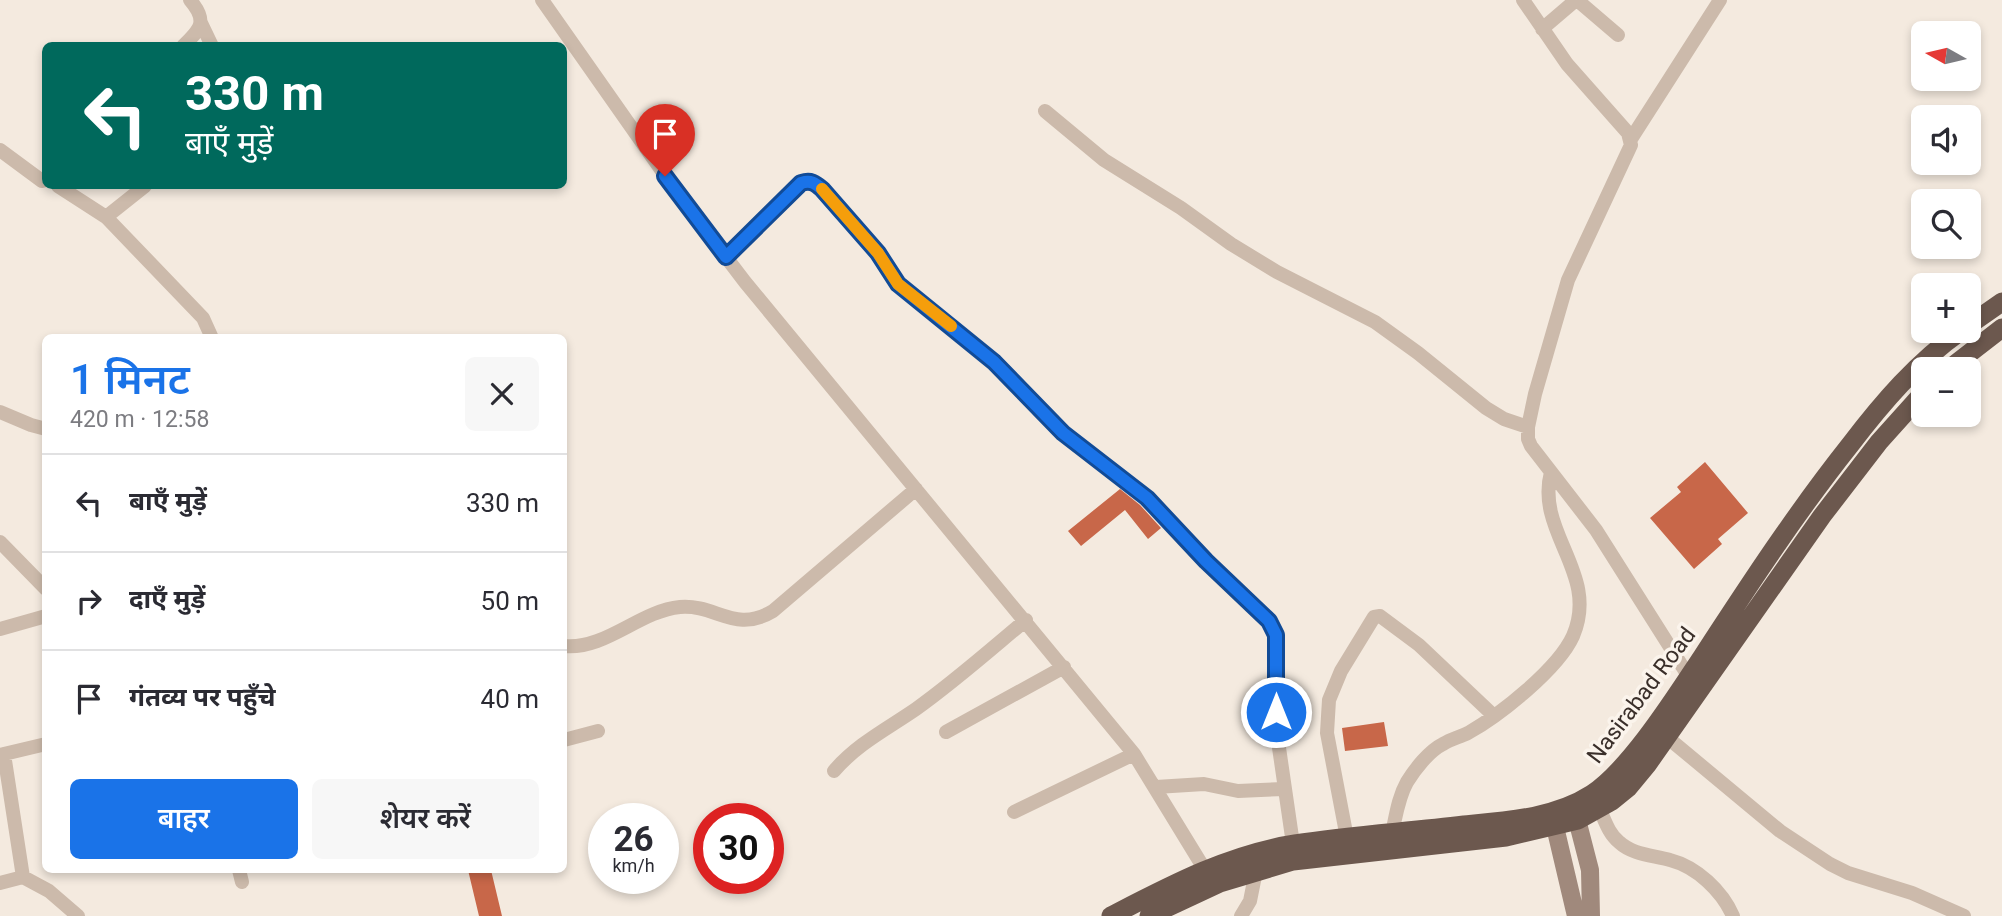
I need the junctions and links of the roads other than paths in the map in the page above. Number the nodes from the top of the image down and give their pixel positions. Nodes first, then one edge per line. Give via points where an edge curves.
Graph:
1 (190, 0) edge
2 (542, 0) edge
3 (1523, 0) edge
4 (1576, 0) edge
5 (1720, 0) edge
6 (201, 23) junction
7 (1542, 29) junction
8 (1618, 35) dead end
9 (187, 42) edge
10 (210, 42) edge
11 (1045, 111) dead end
12 (1631, 139) junction
13 (0, 150) edge
14 (42, 181) edge
15 (63, 189) edge
16 (141, 189) edge
17 (106, 217) junction
18 (726, 257) junction
19 (2002, 302) edge
20 (1981, 317) edge
21 (2002, 328) edge
22 (210, 334) edge
23 (1944, 343) edge
24 (1965, 357) edge
25 (1911, 406) edge
26 (0, 412) edge
27 (1528, 427) junction
28 (42, 428) edge
29 (1551, 472) junction
30 (916, 489) junction
31 (1, 544) edge
32 (42, 585) edge
33 (42, 618) edge
34 (1026, 620) junction
35 (0, 629) edge
36 (567, 646) edge
37 (1064, 667) junction
38 (1689, 677) junction
39 (1493, 715) junction
40 (598, 732) dead end
41 (946, 732) dead end
42 (1668, 738) junction
43 (567, 739) edge
44 (42, 745) edge
45 (1134, 754) junction
46 (2, 755) edge
47 (834, 771) dead end
48 (1156, 786) junction
49 (1284, 789) junction
50 (1600, 810) junction
51 (1014, 812) dead end
52 (1576, 812) junction
53 (1553, 819) junction
54 (1392, 833) junction
55 (1347, 838) junction
56 (1293, 844) junction
57 (1205, 870) junction
58 (1256, 871) junction
59 (23, 877) junction
60 (0, 883) edge
61 (1576, 914) edge
62 (1243, 915) edge
63 (78, 916) edge
64 (1111, 916) edge
65 (1149, 916) edge
66 (1734, 916) edge
67 (1964, 916) edge

1 - 6 street
2 - 18 street
3 - 7 street
4 - 7 street
4 - 8 street
5 - 12 street
6 - 9 street
6 - 10 street
7 - 12 street
11 - 27 street via 1104,160 1231,244 1375,322 1486,408
12 - 27 street via 1568,279
13 - 14 street
15 - 17 street
16 - 17 street
17 - 22 street via 204,318
18 - 30 street
18 - 49 street via 801,183 814,183 878,253 898,284 994,362 1063,433 1147,498 1273,626 1276,726
19 - 20 highway
21 - 24 highway
23 - 38 highway, Nasirabad Road via 1897,388 1848,446
25 - 42 highway, Nasirabad Road via 1822,516
26 - 28 street
27 - 29 street via 1531,446
29 - 38 street via 1596,530
29 - 39 street via 1550,508 1578,582 1580,610 1563,652 1533,685
30 - 34 street
30 - 36 street via 761,618 748,621 677,607 603,639
31 - 32 street
33 - 35 street
34 - 37 street
34 - 47 street via 917,708 864,742
37 - 41 street
37 - 45 street
38 - 52 highway, Nasirabad Road via 1623,766
39 - 54 street via 1430,754 1402,791
39 - 55 street via 1419,645 1387,620 1374,617 1329,700 1327,733
40 - 43 street
42 - 50 highway, Nasirabad Road via 1628,788
42 - 67 street via 1780,831 1830,864
44 - 46 street
45 - 48 street
45 - 51 street
46 - 59 street
48 - 49 street via 1204,784 1238,792
48 - 57 street
49 - 56 street
50 - 52 highway, Nasirabad Road
50 - 66 street via 1617,841 1635,852 1683,864 1721,895
52 - 53 highway, Nasirabad Road
52 - 61 main road via 1590,870
53 - 54 highway, Nasirabad Road
53 - 58 highway, Nasirabad Road via 1506,837 1293,862
53 - 61 main road
54 - 55 highway, Nasirabad Road
55 - 56 highway, Nasirabad Road
56 - 57 highway, Nasirabad Road
57 - 64 highway, Nasirabad Road
58 - 62 street
58 - 65 highway, Nasirabad Road
59 - 60 street
59 - 63 street via 49,891

